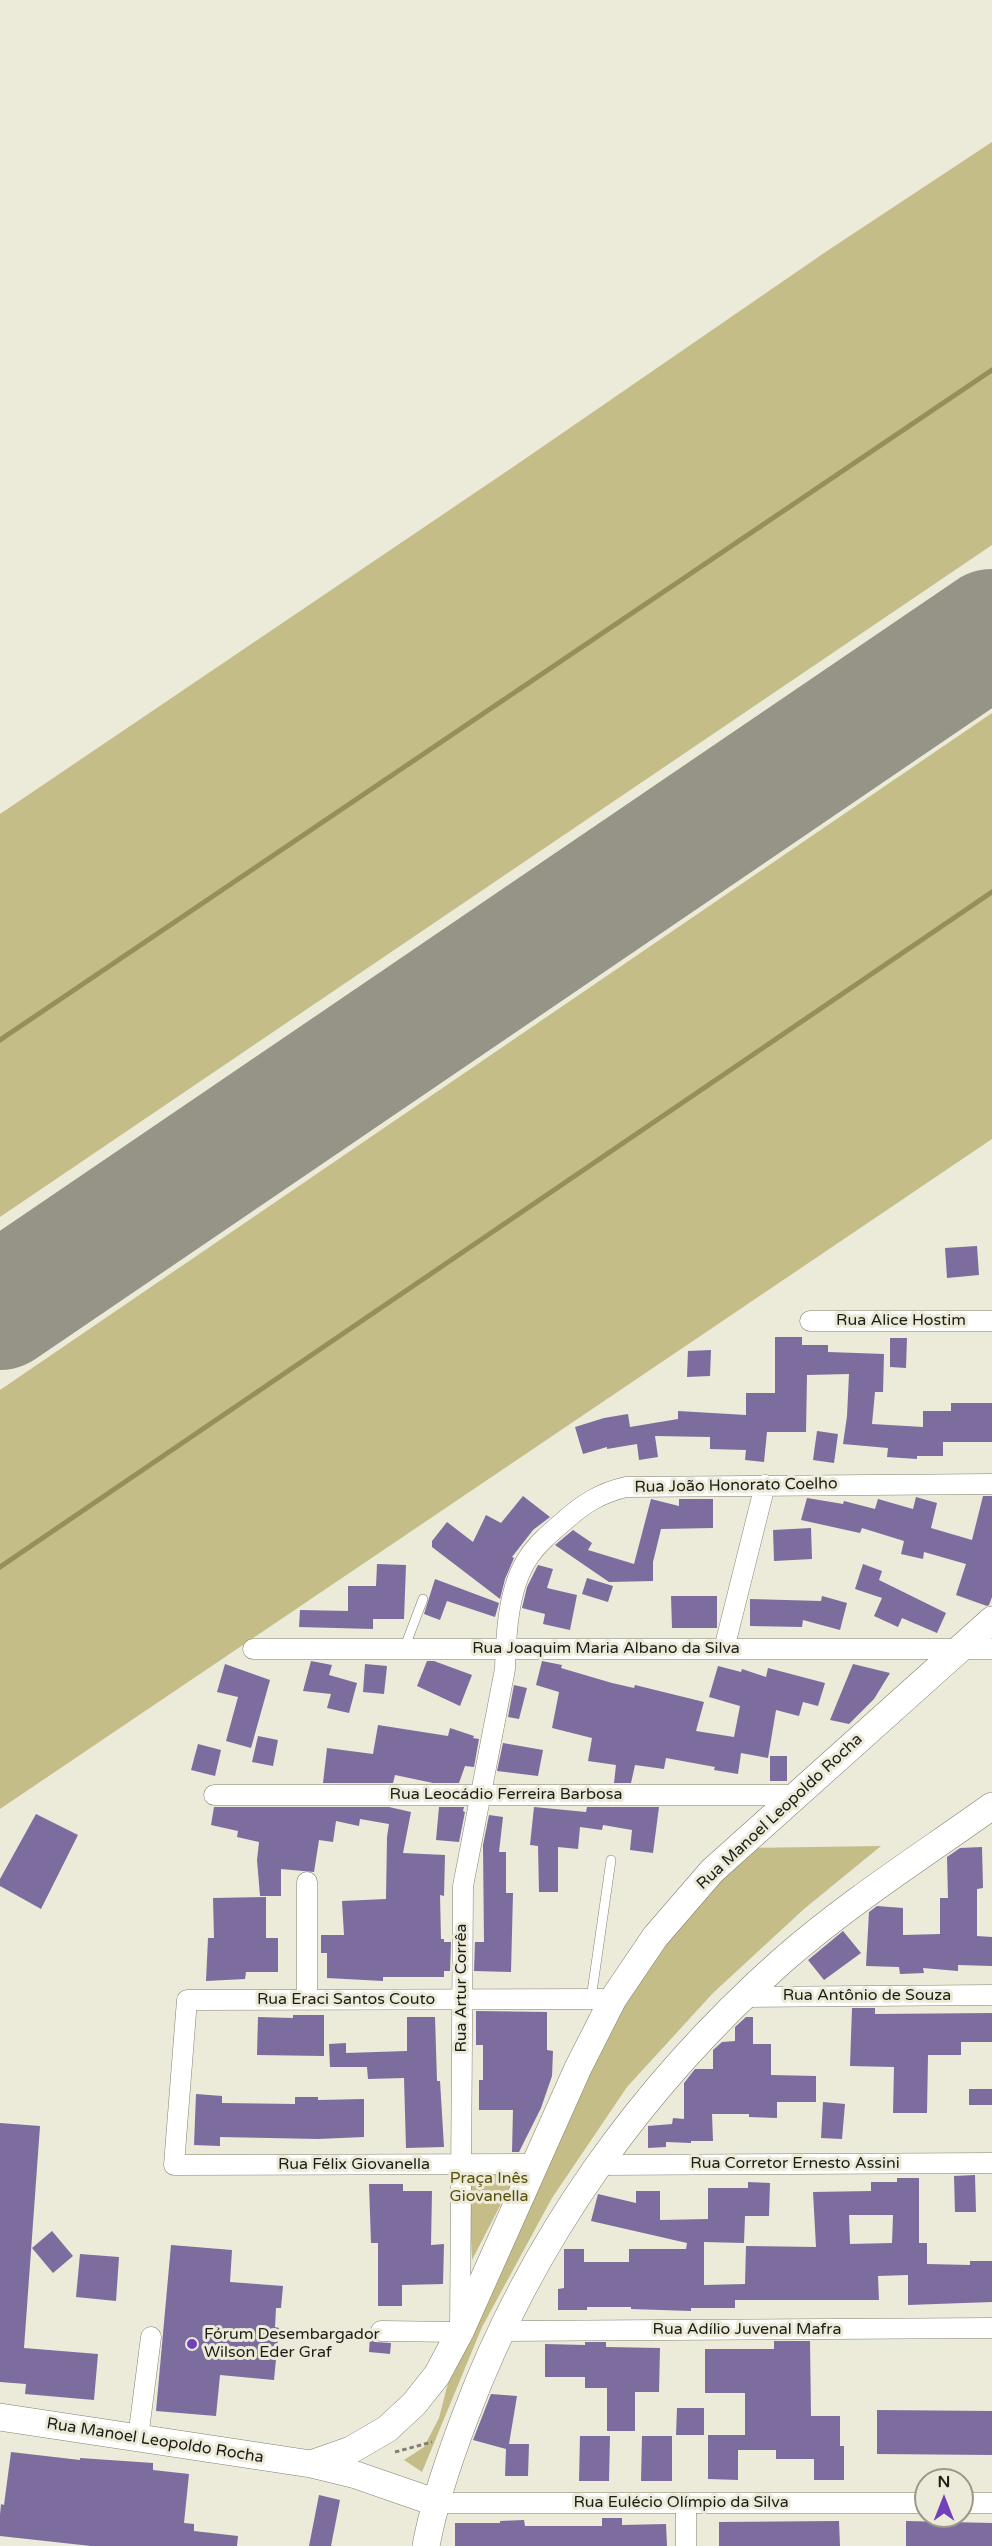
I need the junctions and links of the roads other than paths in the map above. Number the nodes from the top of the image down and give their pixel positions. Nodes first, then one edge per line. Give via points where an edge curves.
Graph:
1 (810, 1321) dead end
2 (992, 1321) edge
3 (992, 1484) edge
4 (765, 1485) junction
5 (423, 1599) dead end
6 (992, 1620) edge
7 (253, 1649) dead end
8 (405, 1649) junction
9 (505, 1649) junction
10 (724, 1649) junction
11 (958, 1649) junction
12 (992, 1649) edge
13 (480, 1794) junction
14 (214, 1795) dead end
15 (797, 1795) junction
16 (992, 1806) edge
17 (611, 1860) dead end
18 (307, 1882) dead end
19 (992, 1995) edge
20 (742, 1997) junction
21 (602, 1999) junction
22 (307, 2000) junction
23 (462, 2000) junction
24 (992, 2163) edge
25 (534, 2164) junction
26 (174, 2165) joint
27 (462, 2165) junction
28 (598, 2165) junction
29 (992, 2328) edge
30 (381, 2331) dead end
31 (502, 2331) junction
32 (460, 2332) junction
33 (151, 2337) dead end
34 (0, 2417) edge
35 (138, 2438) junction
36 (311, 2464) junction
37 (437, 2503) junction
38 (687, 2503) junction
39 (914, 2503) edge
40 (974, 2503) edge
41 (992, 2503) edge
42 (426, 2546) edge
43 (686, 2546) edge

1 - 2 street, Rua Alice Hostim
3 - 4 street, Rua João Honorato Coelho
4 - 9 street, Rua João Honorato Coelho via 626,1487 583,1504 527,1558 513,1597
4 - 10 street
5 - 8 lane
6 - 11 main road, Rua Manoel Leopoldo Rocha
7 - 8 street, Rua Joaquim Maria Albano da Silva
8 - 9 street, Rua Joaquim Maria Albano da Silva
9 - 10 street, Rua Joaquim Maria Albano da Silva
9 - 13 street, Rua Artur Corrêa via 505,1669
10 - 11 street, Rua Joaquim Maria Albano da Silva
11 - 12 street, Rua Joaquim Maria Albano da Silva
11 - 15 main road, Rua Manoel Leopoldo Rocha
13 - 14 street, Rua Leocádio Ferreira Barbosa
13 - 15 street, Rua Leocádio Ferreira Barbosa
13 - 23 street, Rua Artur Corrêa via 463,1886
15 - 21 main road, Rua Manoel Leopoldo Rocha via 712,1871
16 - 20 main road via 821,1929
17 - 21 lane
18 - 22 street
19 - 20 street, Rua Antônio de Souza
20 - 28 main road via 638,2110
21 - 23 street, Rua Eraci Santos Couto
21 - 25 main road, Rua Manoel Leopoldo Rocha
22 - 23 street, Rua Eraci Santos Couto
22 - 26 street, Rua Eraci Santos Couto via 187,2000
23 - 27 street, Rua Artur Corrêa
24 - 28 street, Rua Corretor Ernesto Assini
25 - 27 street, Rua Félix Giovanella
25 - 32 main road, Rua Manoel Leopoldo Rocha
26 - 27 street, Rua Félix Giovanella
27 - 32 street, Rua Artur Corrêa
28 - 31 main road via 538,2259
29 - 31 street, Rua Adílio Juvenal Mafra
30 - 32 street
31 - 37 main road via 479,2379 447,2464
32 - 36 main road, Rua Manoel Leopoldo Rocha via 437,2375 387,2429 351,2450
33 - 35 street
34 - 35 main road, Rua Manoel Leopoldo Rocha
35 - 36 main road, Rua Manoel Leopoldo Rocha
36 - 37 main road, Rua Manoel Leopoldo Rocha
37 - 38 street, Rua Eulécio Olímpio da Silva
37 - 42 main road
38 - 39 street, Rua Eulécio Olímpio da Silva
38 - 43 street
40 - 41 street

